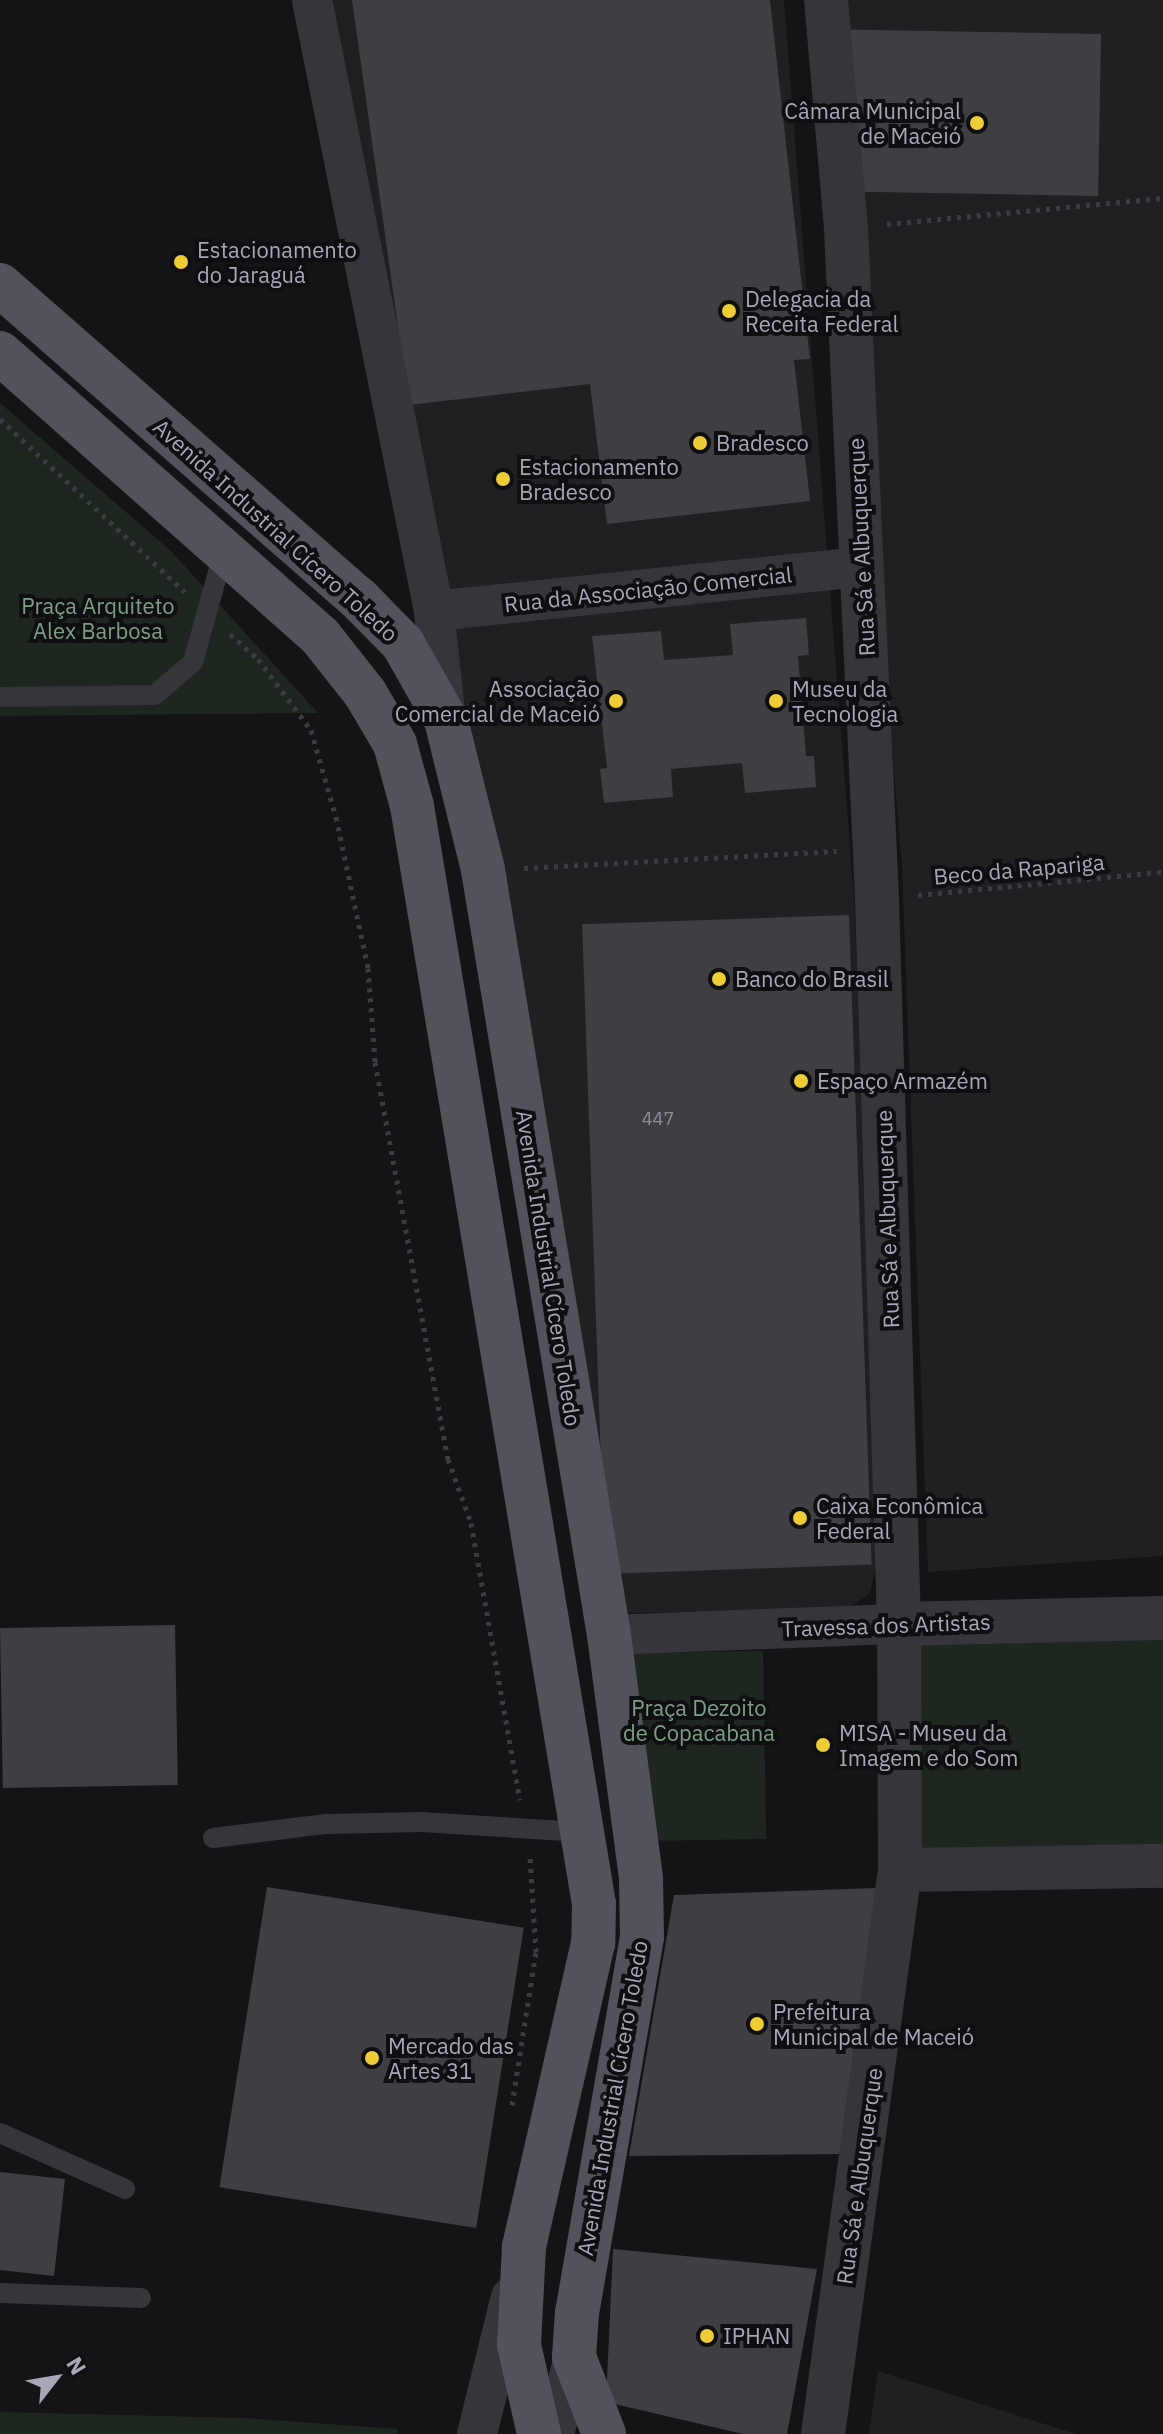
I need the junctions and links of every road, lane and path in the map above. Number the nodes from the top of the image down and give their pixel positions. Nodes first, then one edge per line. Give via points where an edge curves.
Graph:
1 (312, 0) edge
2 (826, 0) edge
3 (1163, 198) edge
4 (846, 228) junction
5 (0, 285) edge
6 (0, 353) edge
7 (0, 419) edge
8 (224, 551) junction
9 (862, 567) junction
10 (434, 611) junction
11 (207, 612) junction
12 (0, 697) edge
13 (446, 720) junction
14 (874, 849) junction
15 (483, 870) junction
16 (1163, 872) edge
17 (877, 898) junction
18 (1163, 1618) edge
19 (899, 1624) junction
20 (609, 1635) junction
21 (525, 1830) junction
22 (583, 1832) junction
23 (213, 1838) dead end
24 (1163, 1866) edge
25 (900, 1870) junction
26 (511, 2110) dead end
27 (0, 2133) edge
28 (125, 2189) dead end
29 (524, 2247) junction
30 (0, 2293) edge
31 (141, 2298) dead end
32 (574, 2357) junction
33 (477, 2434) edge
34 (539, 2434) edge
35 (554, 2434) edge
36 (604, 2434) edge
37 (823, 2434) edge

1 - 10 street
2 - 4 street, Rua Sá e Albuquerque
3 - 4 path
4 - 9 street, Rua Sá e Albuquerque
5 - 13 main road, Avenida Industrial Cícero Toledo via 358,598 403,644
6 - 8 main road, Avenida Industrial Cícero Toledo
7 - 11 path
8 - 11 lane
8 - 22 main road, Avenida Industrial Cícero Toledo via 320,636 365,693 395,744 412,806
9 - 10 street, Rua da Associação Comercial
9 - 14 street, Rua Sá e Albuquerque
10 - 13 street
11 - 12 lane via 193,662 155,695
11 - 21 path via 258,659 311,730 336,817 368,968 375,1062 448,1459 471,1523
13 - 15 main road, Avenida Industrial Cícero Toledo
14 - 15 path
14 - 17 street, Rua Sá e Albuquerque
15 - 20 main road, Avenida Industrial Cícero Toledo
16 - 17 path, Beco da Rapariga
17 - 19 street, Rua Sá e Albuquerque
18 - 19 street, Travessa dos Artistas
19 - 20 street, Travessa dos Artistas
19 - 25 street, Rua Sá e Albuquerque
20 - 32 main road, Avenida Industrial Cícero Toledo via 641,1879 642,1937 586,2238
21 - 22 lane
21 - 23 lane via 422,1822 326,1824
21 - 26 path via 533,1874 536,1952
22 - 29 main road, Avenida Industrial Cícero Toledo via 594,1904 593,1943
24 - 25 street
25 - 37 street, Rua Sá e Albuquerque
27 - 28 lane
29 - 33 street
29 - 34 main road via 519,2345
30 - 31 lane
32 - 35 street
32 - 36 main road, Avenida Industrial Cícero Toledo

